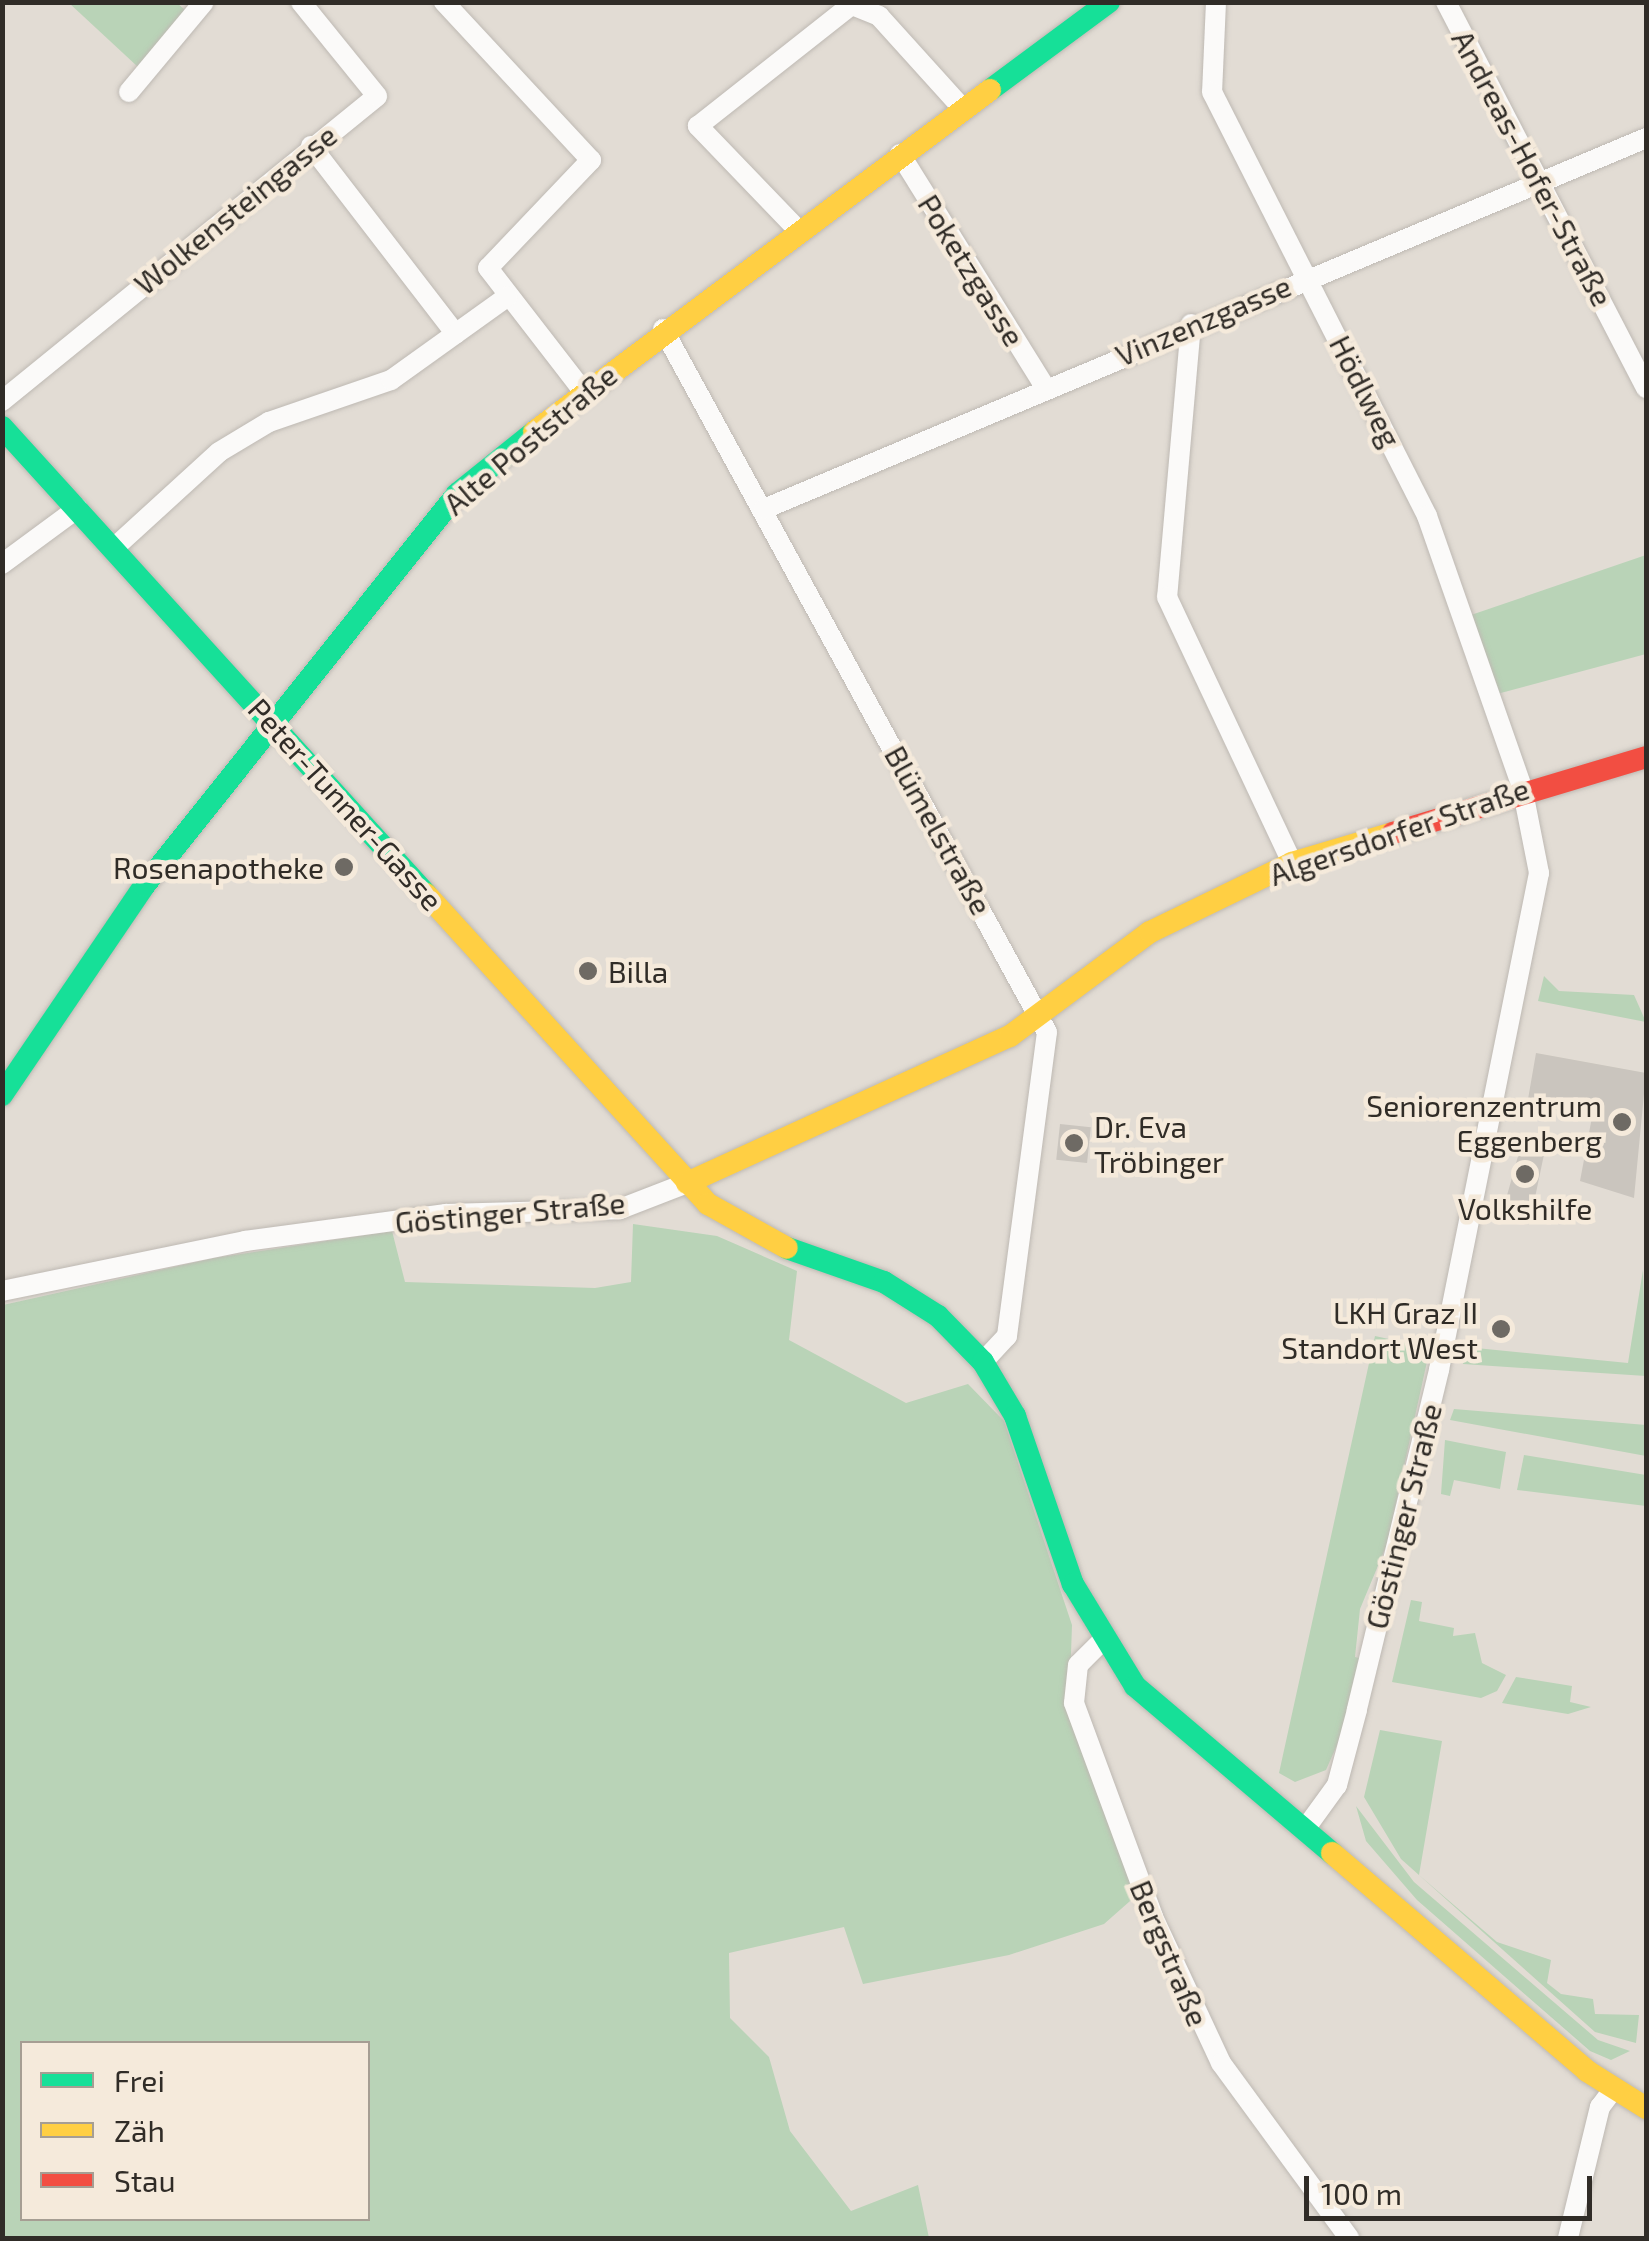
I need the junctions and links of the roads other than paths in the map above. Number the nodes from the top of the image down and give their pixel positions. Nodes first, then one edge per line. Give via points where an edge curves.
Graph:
1 (204, 2) edge
2 (301, 2) edge
3 (444, 2) edge
4 (1109, 2) edge
5 (1216, 2) edge
6 (1446, 2) edge
7 (856, 5) edge
8 (129, 92) dead end
9 (963, 109) junction
10 (1646, 138) edge
11 (310, 146) junction
12 (900, 154) junction
13 (1540, 183) junction
14 (799, 231) junction
15 (1309, 276) junction
16 (508, 297) junction
17 (1191, 324) junction
18 (662, 329) junction
19 (456, 334) junction
20 (1044, 385) junction
21 (1646, 388) edge
22 (583, 392) junction
23 (2, 402) edge
24 (2, 427) edge
25 (78, 508) junction
26 (764, 509) junction
27 (114, 548) junction
28 (2, 564) edge
29 (274, 725) junction
30 (1646, 756) edge
31 (1522, 787) junction
32 (1292, 863) junction
33 (1041, 1015) junction
34 (2, 1094) edge
35 (687, 1183) junction
36 (2, 1291) edge
37 (982, 1362) junction
38 (1100, 1642) junction
39 (1308, 1825) junction
40 (1613, 2090) junction
41 (1646, 2108) edge
42 (1348, 2238) edge
43 (1568, 2238) edge

1 - 8 street
2 - 11 street, Wolkensteingasse via 377,96
3 - 16 street via 591,160 492,260 488,268
4 - 9 main road, Alte Poststraße
5 - 15 street, Hödlweg via 1212,92
6 - 13 street, Andreas-Hofer-Straße
7 - 9 street via 879,16
7 - 14 street via 698,126
9 - 12 main road, Alte Poststraße
10 - 13 street, Vinzenzgasse
11 - 19 street
11 - 23 street, Wolkensteingasse
12 - 14 main road, Alte Poststraße
12 - 20 street, Poketzgasse
13 - 15 street, Vinzenzgasse
13 - 21 street, Andreas-Hofer-Straße
14 - 18 main road, Alte Poststraße
15 - 17 street, Vinzenzgasse
15 - 31 street, Hödlweg via 1427,516
16 - 19 street
16 - 22 street
17 - 20 street, Vinzenzgasse
17 - 32 street via 1167,597
18 - 22 main road, Alte Poststraße
18 - 26 street, Blümelstraße
19 - 27 street via 391,380 269,422 218,452
20 - 26 street, Vinzenzgasse
22 - 29 main road, Alte Poststraße via 456,494
24 - 25 main road, Peter-Tunner-Gasse
25 - 27 main road, Peter-Tunner-Gasse
25 - 28 street
26 - 33 street, Blümelstraße
27 - 29 main road, Peter-Tunner-Gasse
29 - 34 main road, Alte Poststraße via 144,886
29 - 35 main road, Peter-Tunner-Gasse
30 - 31 main road, Algersdorfer Straße
31 - 32 main road, Algersdorfer Straße
31 - 39 street, Göstinger Straße via 1539,873 1511,1025 1357,1710 1336,1785
32 - 33 main road, Algersdorfer Straße via 1150,932
33 - 35 main road, Algersdorfer Straße
33 - 37 street, Blümelstraße via 1047,1060 1007,1336
35 - 36 street, Göstinger Straße via 620,1208 391,1221
35 - 37 main road via 755,1236 884,1282 938,1316
37 - 38 main road via 1016,1416
38 - 39 main road via 1135,1686
38 - 42 street, Bergstraße via 1078,1665 1074,1704 1153,1917 1216,2054
39 - 40 main road
40 - 41 main road
40 - 43 street via 1600,2106

